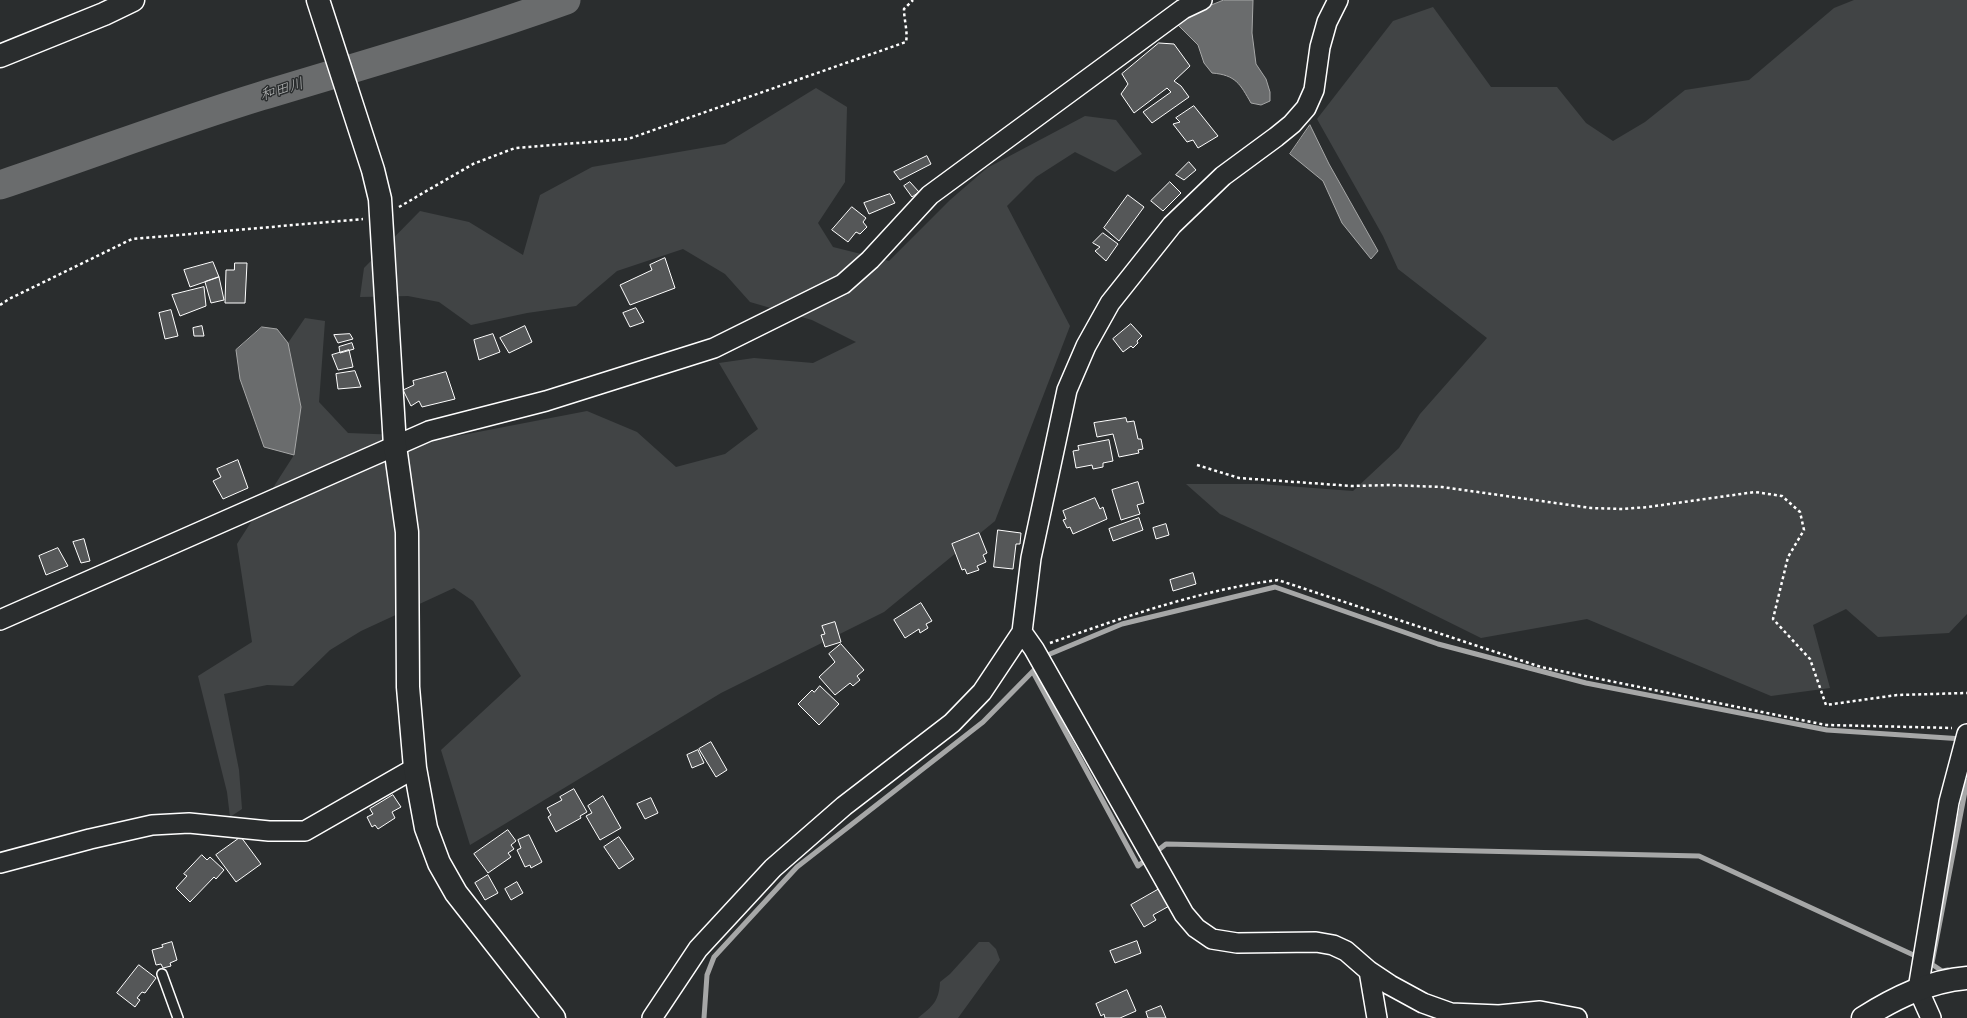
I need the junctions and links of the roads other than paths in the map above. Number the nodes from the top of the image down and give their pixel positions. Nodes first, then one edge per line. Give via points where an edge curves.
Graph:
1 (133, 0) edge
2 (318, 0) edge
3 (1202, 0) edge
4 (1338, 0) edge
5 (0, 56) edge
6 (395, 446) junction
7 (0, 620) edge
8 (1022, 632) junction
9 (1962, 731) edge
10 (415, 768) junction
11 (0, 863) edge
12 (1369, 971) junction
13 (162, 974) dead end
14 (1967, 978) edge
15 (1918, 989) junction
16 (178, 1018) edge
17 (554, 1018) edge
18 (652, 1018) edge
19 (1377, 1018) edge
20 (1577, 1018) edge
21 (1863, 1018) edge
22 (1931, 1018) edge

1 - 5 street
2 - 6 street via 380,199
3 - 6 street via 1184,9 930,195 870,260 842,284 714,348 546,401 429,431
4 - 8 street via 1327,22 1320,47 1314,90 1306,108 1292,124 1223,176 1172,225 1110,303 1086,346 1067,390 1031,558
6 - 7 street
6 - 10 street via 407,532 408,687
8 - 12 street via 1184,914 1196,928 1212,939 1237,943 1316,942 1333,945 1346,951
8 - 18 street via 982,692 952,723 844,806 773,868 698,949
9 - 15 street
10 - 11 street via 305,831 269,831 189,823 152,825
10 - 17 street via 426,828 439,863 452,887
12 - 19 street
12 - 20 street via 1423,1003 1451,1013 1499,1016 1540,1010
13 - 16 lane
14 - 15 street via 1952,979
15 - 21 street
15 - 22 street

